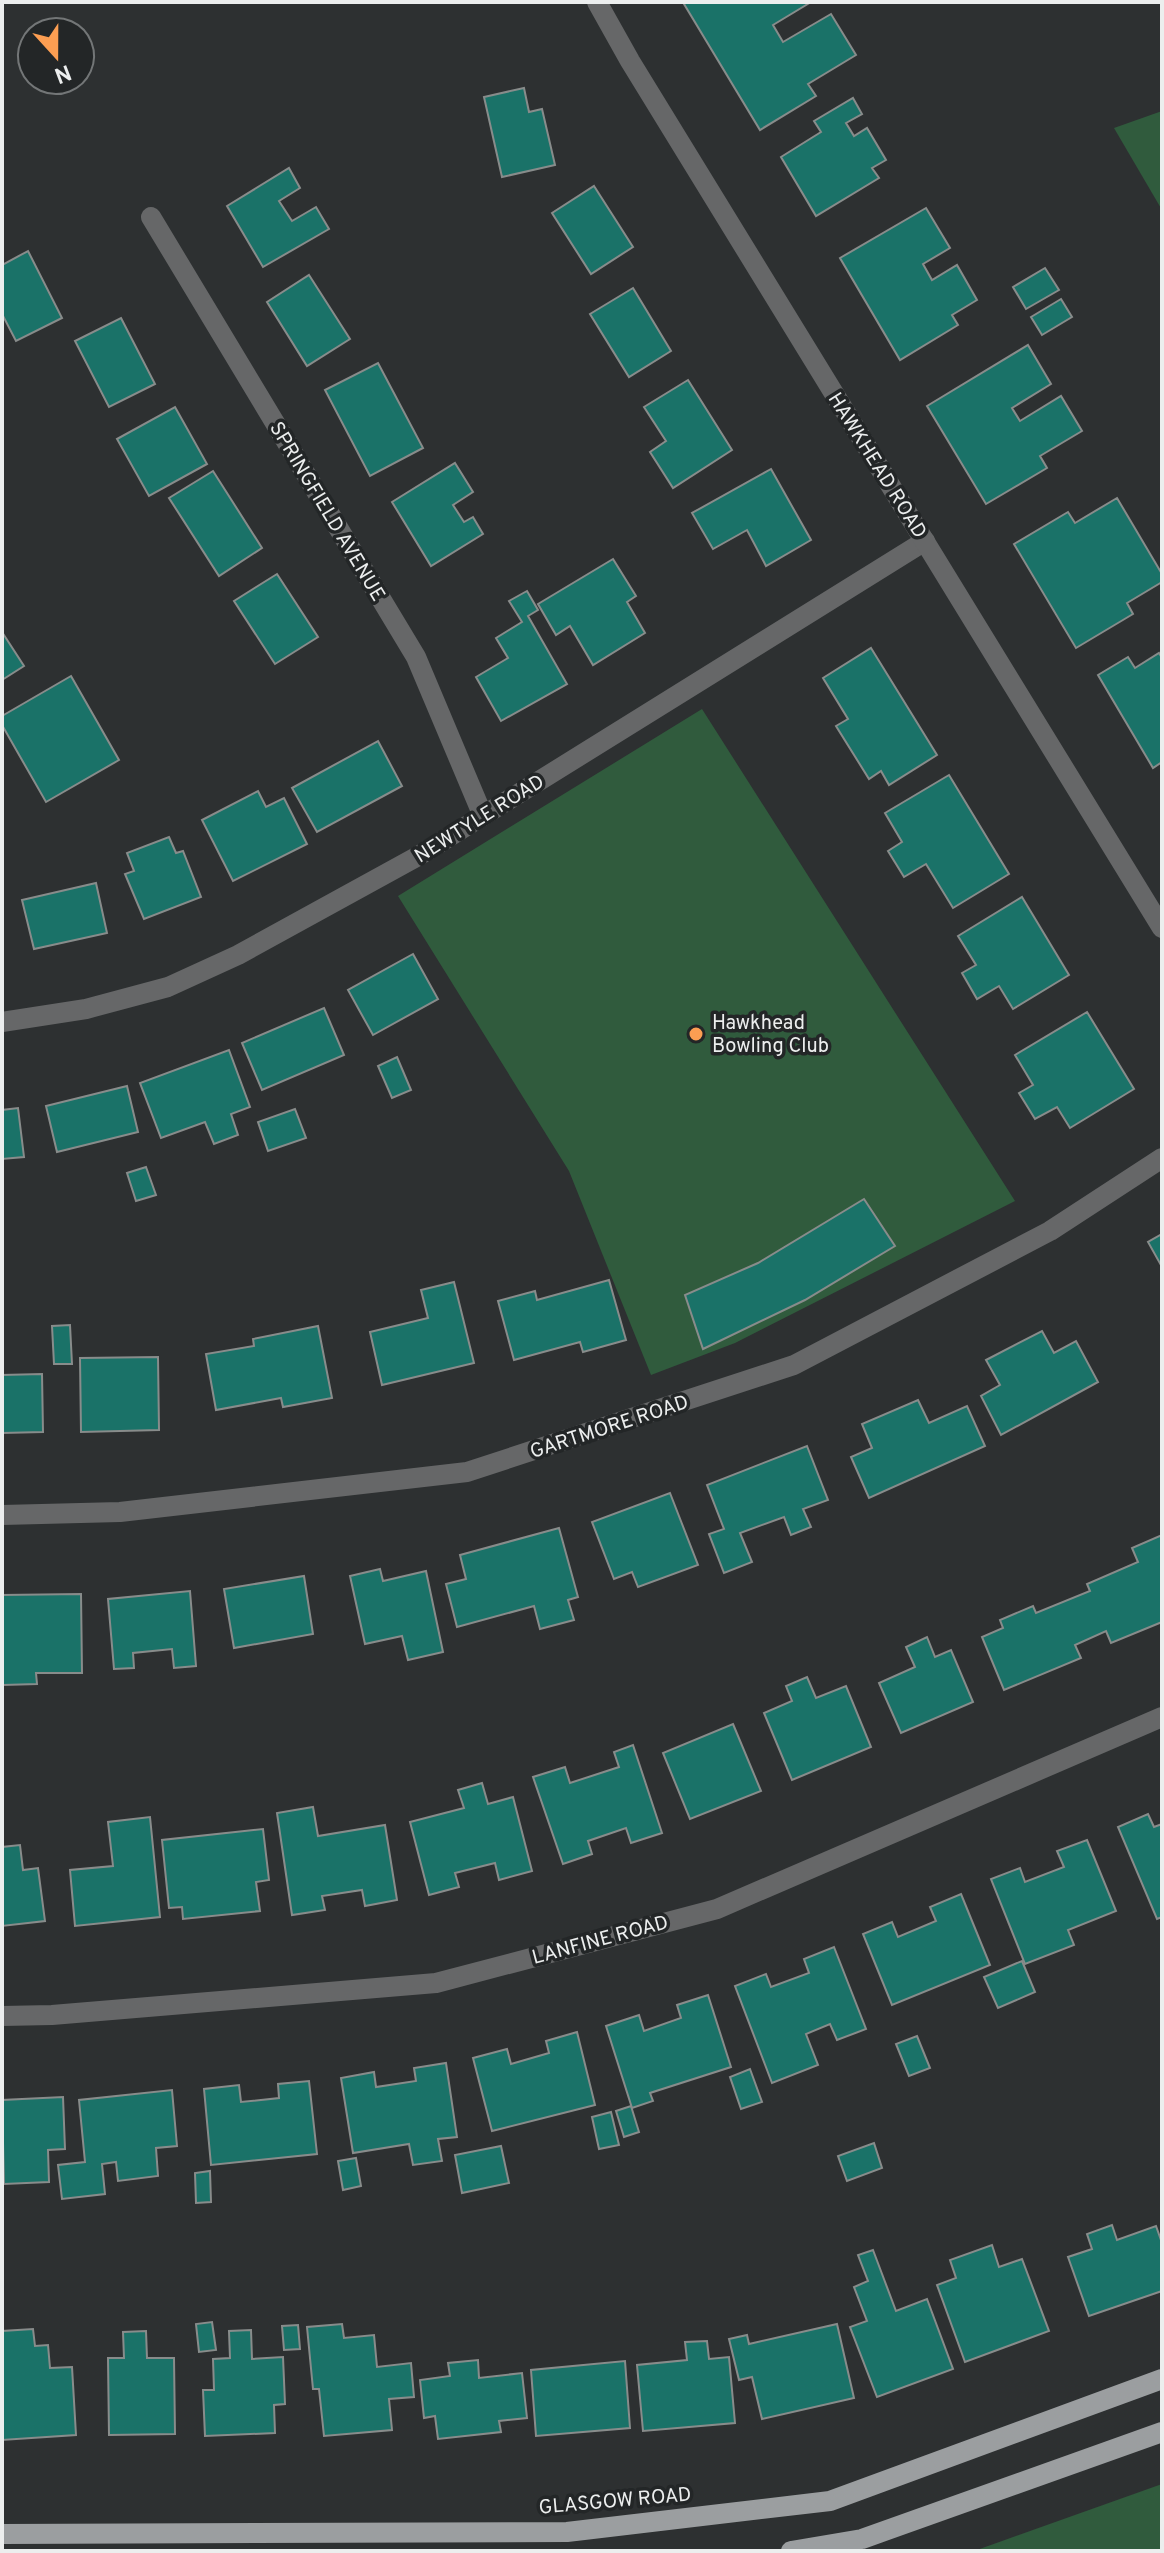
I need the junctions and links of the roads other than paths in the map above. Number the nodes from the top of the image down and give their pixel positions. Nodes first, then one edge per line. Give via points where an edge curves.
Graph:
1 (597, 2) edge
2 (151, 217) dead end
3 (925, 541) junction
4 (483, 816) junction
5 (1162, 928) edge
6 (2, 1022) edge
7 (1162, 1158) edge
8 (2, 1515) edge
9 (1162, 1717) edge
10 (2, 2016) edge
11 (1162, 2379) edge
12 (1162, 2432) edge
13 (2, 2534) edge
14 (791, 2551) edge

1 - 3 street, HAWKHEAD ROAD
2 - 4 street, SPRINGFIELD AVENUE via 416,657
3 - 4 street, NEWTYLE ROAD
3 - 5 street, HAWKHEAD ROAD
4 - 6 street, NEWTYLE ROAD via 238,955 168,987 86,1009
7 - 8 street, GARTMORE ROAD via 1050,1231 794,1365 467,1472 120,1512
9 - 10 street, LANFINE ROAD via 717,1909 436,1983
11 - 13 main road, GLASGOW ROAD via 830,2501 567,2532
12 - 14 main road via 862,2539

